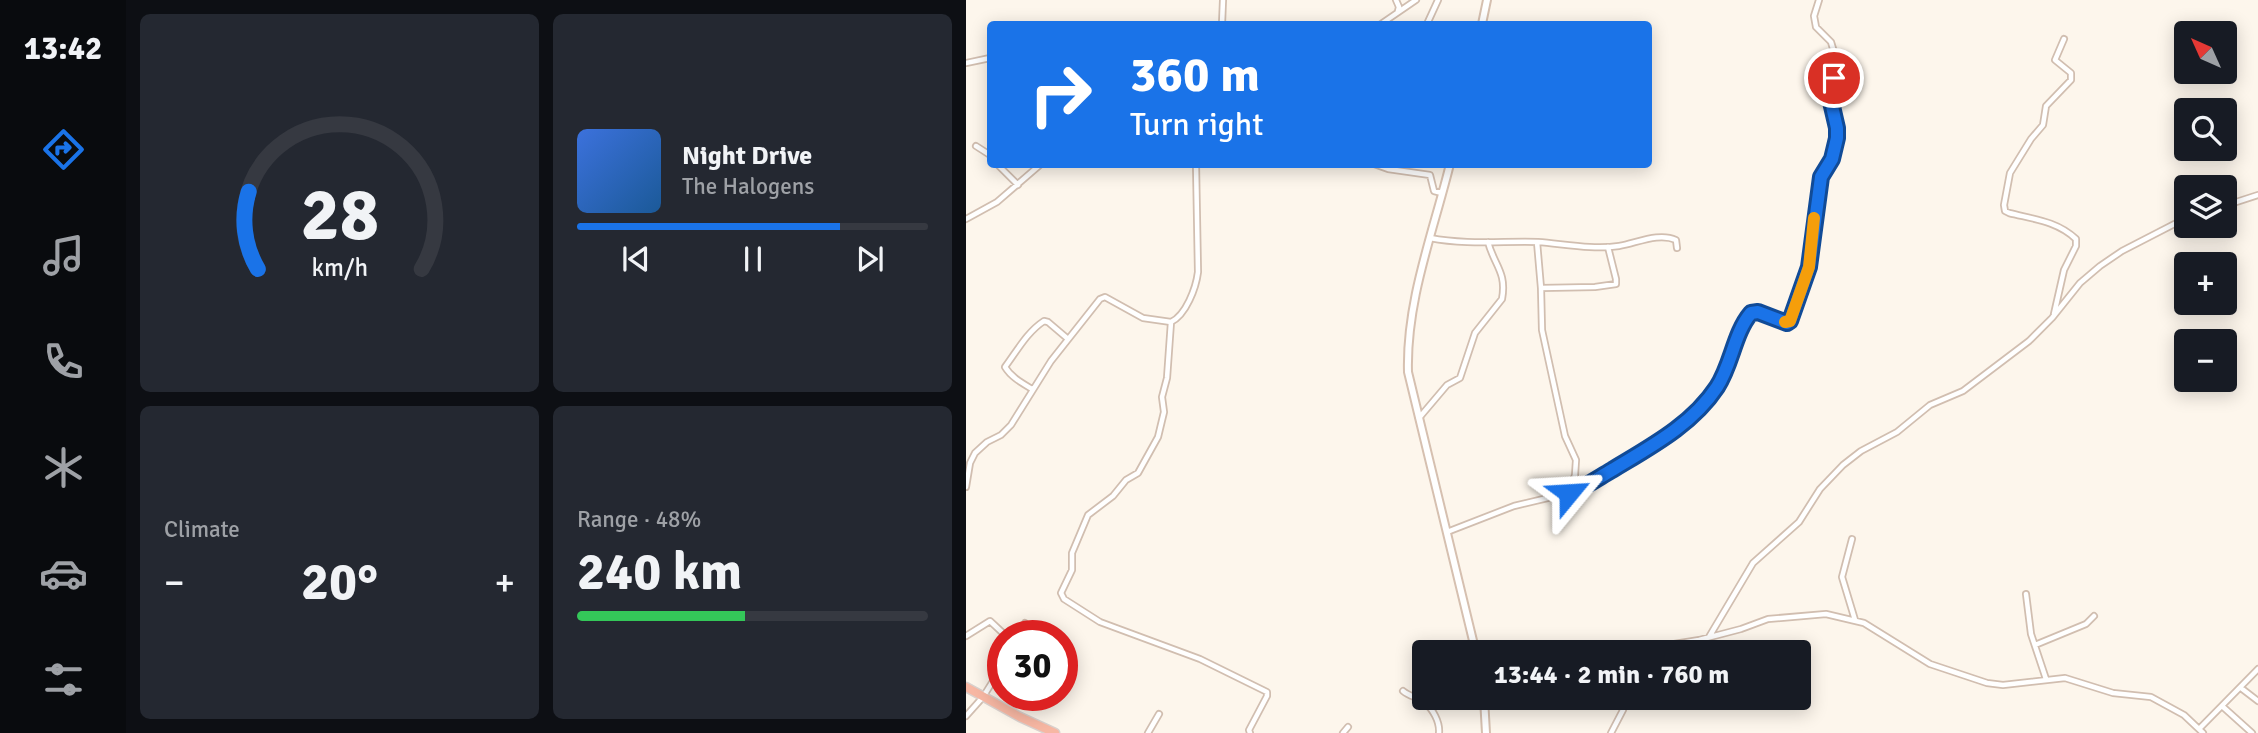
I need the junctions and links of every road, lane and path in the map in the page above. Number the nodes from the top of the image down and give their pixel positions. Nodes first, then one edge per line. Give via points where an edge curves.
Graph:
1 (1223, 0) edge
2 (1396, 0) edge
3 (1416, 0) edge
4 (1438, 0) edge
5 (1487, 0) edge
6 (1819, 0) edge
7 (1398, 11) junction
8 (1223, 21) edge
9 (1385, 21) edge
10 (1428, 21) edge
11 (1483, 21) edge
12 (2064, 39) dead end
13 (987, 58) edge
14 (966, 62) edge
15 (976, 146) dead end
16 (987, 153) edge
17 (1001, 168) edge
18 (1037, 168) edge
19 (1196, 168) edge
20 (1385, 168) edge
21 (1449, 168) edge
22 (1018, 185) junction
23 (1442, 193) junction
24 (2258, 195) edge
25 (2237, 202) edge
26 (966, 219) edge
27 (2174, 224) edge
28 (1430, 238) junction
29 (1488, 242) junction
30 (1537, 242) junction
31 (1608, 247) junction
32 (1677, 248) dead end
33 (1541, 288) junction
34 (2054, 315) junction
35 (1171, 322) junction
36 (1068, 339) junction
37 (1032, 389) junction
38 (1418, 419) junction
39 (966, 487) edge
40 (1569, 493) junction
41 (1447, 532) junction
42 (1852, 539) dead end
43 (2026, 594) dead end
44 (2094, 616) dead end
45 (1855, 620) junction
46 (987, 623) edge
47 (966, 636) edge
48 (1709, 637) junction
49 (1473, 640) edge
50 (1694, 640) edge
51 (2035, 645) junction
52 (2258, 669) edge
53 (2046, 679) junction
54 (966, 687) edge
55 (2241, 688) junction
56 (987, 690) edge
57 (1403, 691) dead end
58 (983, 697) junction
59 (2258, 701) edge
60 (2222, 706) junction
61 (1485, 710) edge
62 (1622, 710) edge
63 (1159, 714) dead end
64 (966, 716) edge
65 (1349, 727) dead end
66 (2201, 731) edge
67 (1051, 732) edge
68 (1147, 733) edge
69 (1250, 733) edge
70 (1343, 733) edge
71 (1439, 733) edge
72 (1486, 733) edge
73 (1611, 733) edge
74 (2252, 733) edge

1 - 8 street
2 - 7 street
3 - 7 street
4 - 10 street
5 - 11 main road
6 - 40 street via 1816,27 1834,52 1831,102 1837,138 1821,177 1809,267 1790,321 1751,313 1719,385 1703,406 1642,454
7 - 9 street
12 - 34 street via 2055,60 2071,73 2070,80 2046,106 2043,125 2010,173 2004,205 2009,213 2041,219 2076,239
13 - 14 street
15 - 16 street
17 - 22 street
18 - 22 street
19 - 35 street via 1197,282 1179,317
20 - 23 street via 1430,175 1434,191
21 - 23 main road
22 - 26 street
23 - 28 main road
24 - 25 street
27 - 34 street via 2100,267
28 - 29 street
28 - 38 main road via 1417,286 1408,352
29 - 30 street
29 - 38 street via 1501,270 1502,299 1475,333 1460,378 1447,385
30 - 31 street
30 - 33 street
31 - 32 street via 1669,237 1676,240
31 - 33 street via 1616,284
33 - 40 street via 1550,376 1576,460
34 - 48 street via 2015,354 1963,391 1930,405 1831,475 1798,522 1753,563
35 - 36 street via 1147,319 1103,298
35 - 69 street via 1158,437 1138,473 1088,515 1061,593 1100,622 1200,659 1267,692
36 - 37 street
36 - 37 street via 1044,321 1013,354 1006,370
37 - 39 street via 1005,432 975,453
38 - 41 main road
40 - 41 street via 1514,506
41 - 49 main road
42 - 45 street via 1842,577
43 - 51 street
44 - 51 street via 2086,624
45 - 48 street via 1826,614 1780,617
45 - 53 street via 1930,664 1987,683
46 - 47 street
48 - 50 street
51 - 53 street
52 - 55 street
53 - 66 street via 2070,679 2113,693 2151,697 2172,707
54 - 58 highway
55 - 59 street
55 - 60 street
56 - 58 street
57 - 71 street via 1425,702 1439,721
58 - 64 street
58 - 67 highway
60 - 66 street
60 - 74 street
61 - 72 main road
62 - 73 street
63 - 68 street
65 - 70 street

